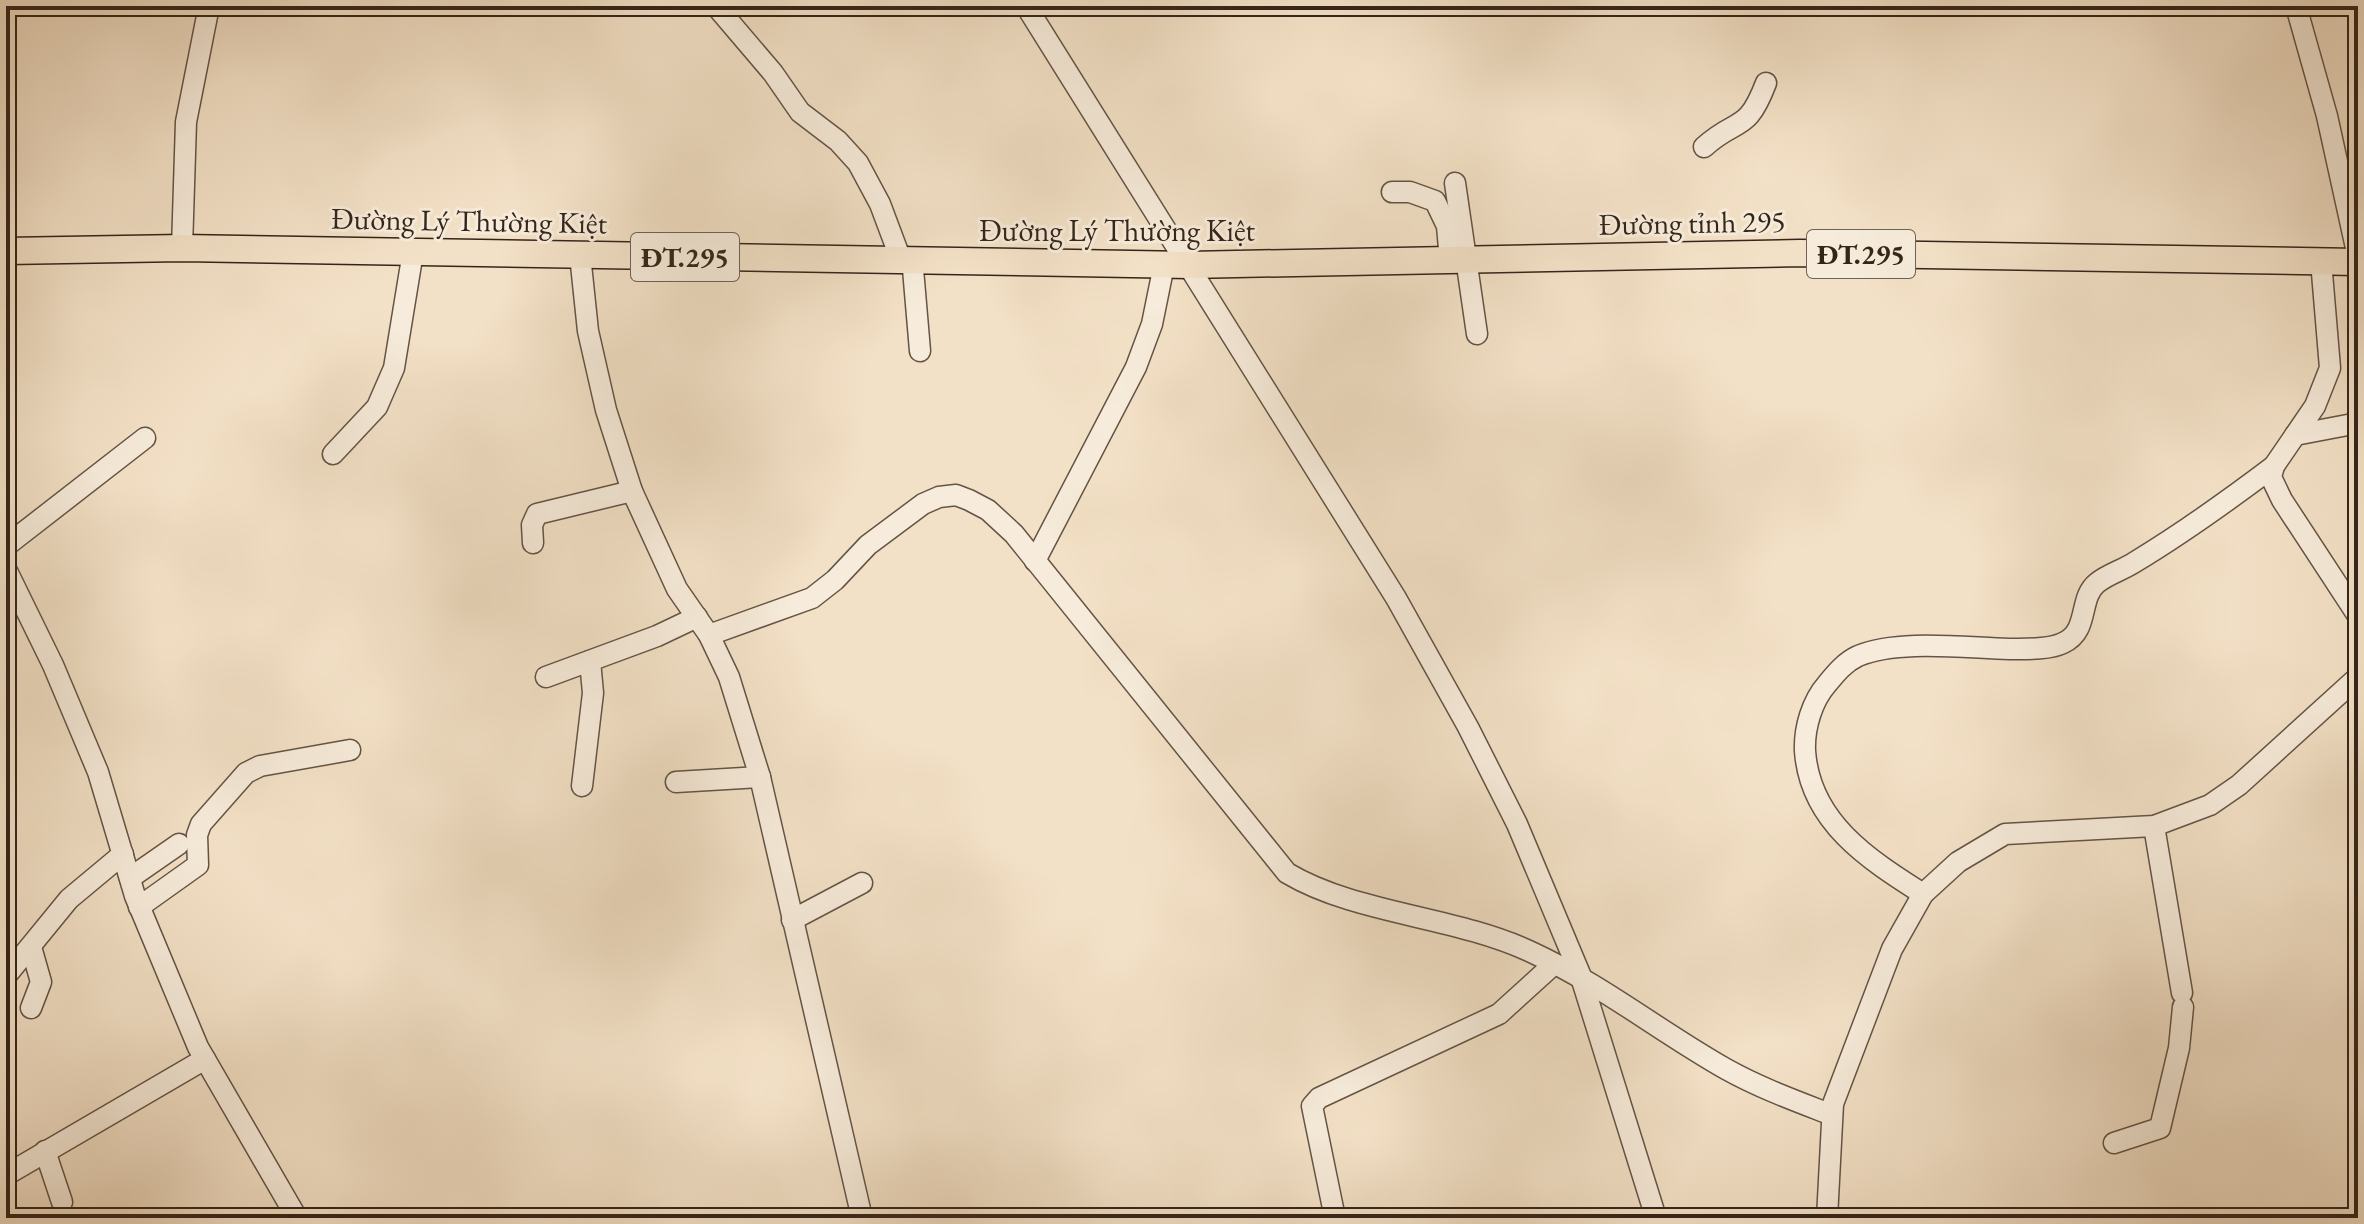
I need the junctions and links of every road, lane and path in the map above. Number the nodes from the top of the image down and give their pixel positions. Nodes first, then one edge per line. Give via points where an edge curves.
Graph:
1 (209, 6) edge
2 (716, 6) edge
3 (1026, 6) edge
4 (2296, 6) edge
5 (1766, 83) dead end
6 (1704, 147) dead end
7 (1455, 183) dead end
8 (1392, 192) dead end
9 (182, 248) junction
10 (6, 251) edge
11 (413, 252) junction
12 (580, 255) junction
13 (2358, 259) edge
14 (905, 260) junction
15 (1458, 260) junction
16 (2321, 261) junction
17 (1363, 262) joint
18 (1176, 265) junction
19 (1477, 334) dead end
20 (920, 351) dead end
21 (2358, 423) edge
22 (2295, 435) junction
23 (145, 438) dead end
24 (333, 454) dead end
25 (2274, 466) junction
26 (632, 491) junction
27 (533, 543) dead end
28 (6, 546) edge
29 (1035, 561) junction
30 (6, 569) edge
31 (2358, 616) edge
32 (697, 617) junction
33 (709, 635) junction
34 (590, 661) junction
35 (546, 677) dead end
36 (2358, 677) edge
37 (350, 750) dead end
38 (760, 777) junction
39 (676, 782) dead end
40 (582, 786) dead end
41 (2154, 826) junction
42 (179, 844) dead end
43 (123, 854) junction
44 (130, 878) junction
45 (862, 883) dead end
46 (1923, 894) junction
47 (139, 907) junction
48 (792, 920) junction
49 (31, 947) junction
50 (1554, 964) junction
51 (1580, 974) junction
52 (6, 976) edge
53 (31, 1008) dead end
54 (205, 1059) junction
55 (1832, 1115) junction
56 (2114, 1143) dead end
57 (45, 1151) junction
58 (6, 1175) edge
59 (62, 1202) dead end
60 (297, 1218) edge
61 (862, 1218) edge
62 (1335, 1218) edge
63 (1656, 1218) edge
64 (1827, 1218) edge

1 - 9 street via 186,122
2 - 14 street via 800,112 858,163
3 - 18 street
4 - 13 street
5 - 6 street via 1751,118
7 - 15 street
8 - 15 street via 1435,201
9 - 10 main road, Đường Lý Thường Kiệt / ĐT.295
9 - 11 main road, Đường Lý Thường Kiệt / ĐT.295
11 - 12 main road, Đường Lý Thường Kiệt / ĐT.295
11 - 24 street via 394,368 377,407
12 - 14 main road, Đường Lý Thường Kiệt / ĐT.295
12 - 26 street via 588,331
13 - 16 main road, Đường tỉnh 295 / ĐT.295
14 - 18 main road, Đường Lý Thường Kiệt / ĐT.295
14 - 20 street via 913,269
15 - 16 main road, Đường tỉnh 295 / ĐT.295 via 1800,253
15 - 17 main road, Đường tỉnh 295 / ĐT.295
15 - 19 street
16 - 22 street via 2330,368 2315,406
17 - 18 main road, Đường Lý Thường Kiệt / ĐT.295
18 - 29 street via 1136,367
18 - 51 street via 1396,598 1517,824
21 - 22 street
22 - 25 street
23 - 28 street
25 - 31 street via 2275,488
25 - 46 street via 2089,589 2083,622 2063,643 2023,649 1888,648 1843,666 1814,699 1805,747 1808,782 1832,822 1869,860
26 - 27 street via 537,514
26 - 32 street via 677,589
29 - 33 street via 988,510 956,495 939,497 868,545 812,598
29 - 50 street via 1287,873 1313,888 1450,923
30 - 43 street via 98,772
32 - 33 street
32 - 34 street
33 - 38 street via 729,677
34 - 35 street
34 - 40 street via 593,693
36 - 41 street via 2239,785 2182,819
37 - 47 street via 246,773 201,824 198,865
38 - 39 street
38 - 48 street
41 - 46 street via 2005,834 1958,862
41 - 56 street via 2183,1000 2179,1048 2160,1128
42 - 44 street
43 - 44 street
43 - 49 street via 69,899
44 - 47 street
45 - 48 street
46 - 55 street via 1892,949
47 - 54 street
48 - 61 street
49 - 52 street
49 - 53 street via 41,982
50 - 51 street
50 - 62 street via 1499,1014 1319,1098 1312,1106
51 - 55 street via 1725,1068 1769,1092
51 - 63 street
54 - 57 street
54 - 60 street
55 - 64 street
57 - 58 street
57 - 59 street

